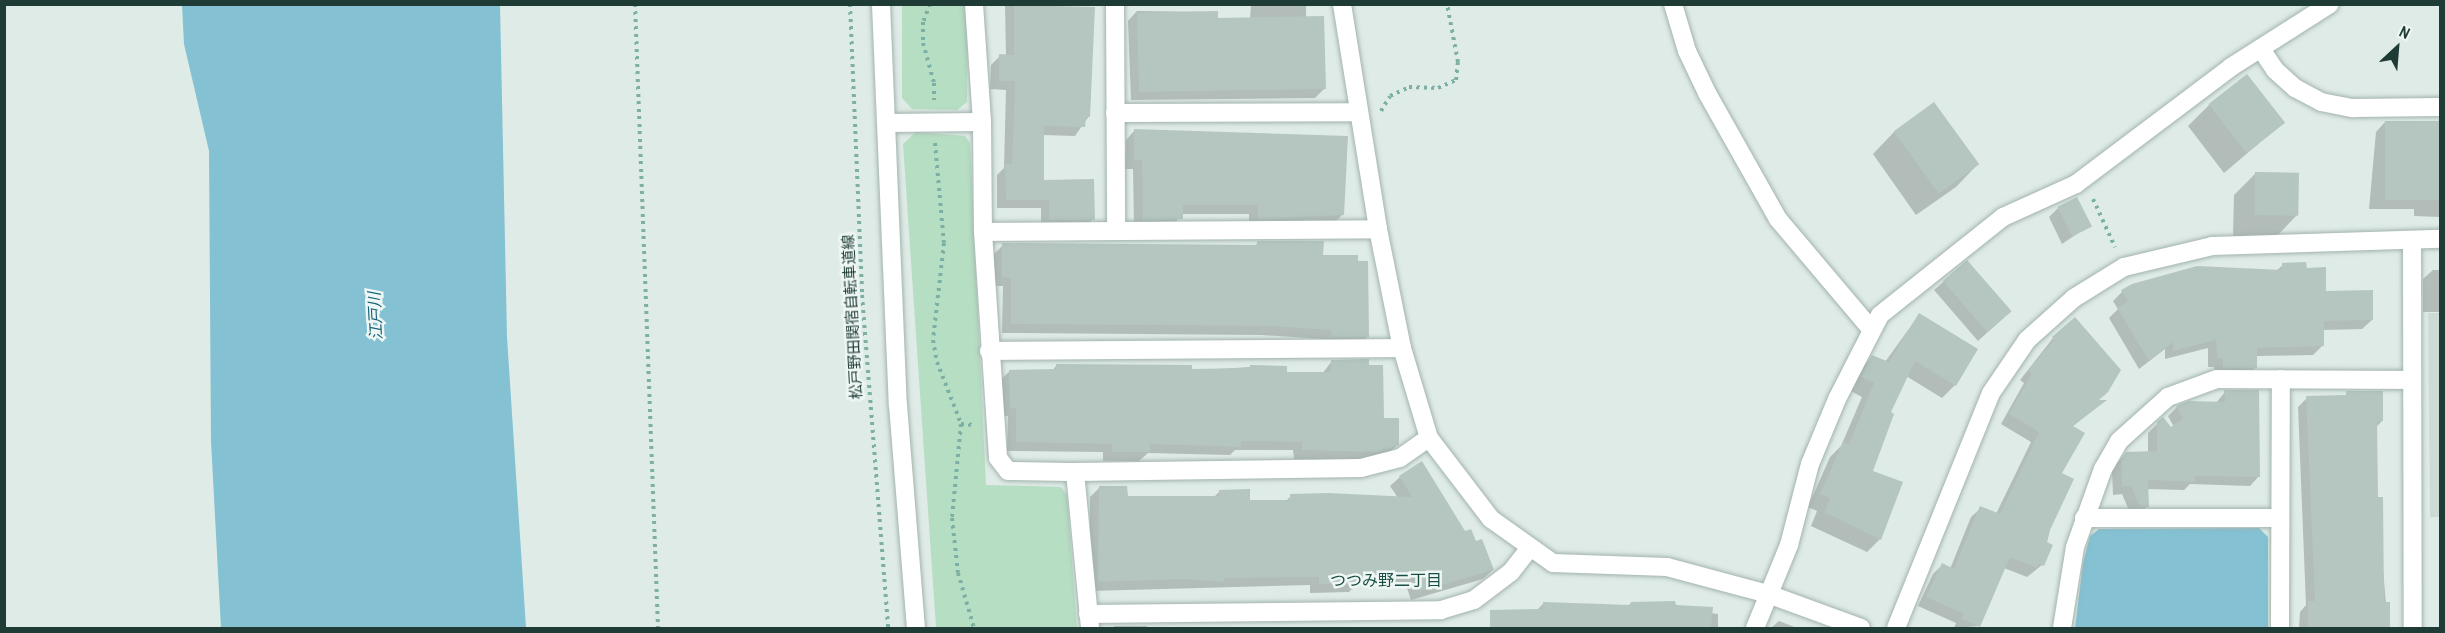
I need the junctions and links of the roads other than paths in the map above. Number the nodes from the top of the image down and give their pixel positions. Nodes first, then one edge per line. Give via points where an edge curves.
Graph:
1 (881, 4) edge
2 (974, 4) edge
3 (1114, 4) edge
4 (1342, 4) edge
5 (1673, 4) edge
6 (2330, 4) edge
7 (2261, 49) junction
8 (2440, 107) edge
9 (1359, 111) junction
10 (1115, 113) junction
11 (982, 122) junction
12 (887, 123) junction
13 (1378, 229) junction
14 (1116, 230) junction
15 (983, 232) junction
16 (2440, 239) edge
17 (2412, 240) junction
18 (1871, 329) junction
19 (1402, 348) junction
20 (989, 351) junction
21 (2281, 379) junction
22 (2411, 380) junction
23 (1429, 438) junction
24 (1075, 472) junction
25 (2084, 518) junction
26 (2280, 518) junction
27 (1530, 548) junction
28 (1768, 594) junction
29 (1089, 621) edge
30 (916, 628) edge
31 (1755, 628) edge
32 (1861, 628) edge
33 (1896, 628) edge
34 (2062, 628) edge
35 (2280, 628) edge
36 (2413, 628) edge

1 - 12 street
2 - 11 street
3 - 10 street
4 - 9 street
5 - 18 street via 1687,51 1707,93 1778,219
6 - 7 street
7 - 8 street via 2275,70 2295,88 2321,102 2353,108
7 - 18 street via 2231,67 2084,179 2003,217 1893,302
9 - 10 street
9 - 13 street
10 - 14 street
11 - 12 street
11 - 15 street
12 - 30 street via 898,405
13 - 14 street
13 - 19 street
14 - 15 street
15 - 20 street
16 - 17 street
17 - 22 street
17 - 33 street via 2212,246 2124,267 2049,317 2007,367 1970,440
18 - 28 street via 1810,464 1789,545
19 - 20 street
19 - 23 street
20 - 24 street via 998,458 1008,471
21 - 22 street
21 - 25 street via 2217,379 2168,397 2119,441
21 - 26 street
22 - 36 street
23 - 24 street via 1400,458 1361,468
23 - 27 street via 1491,519
24 - 29 street
25 - 26 street
25 - 34 street via 2067,587
26 - 35 street
27 - 28 street via 1553,563 1666,567
27 - 29 street via 1511,572 1474,600 1440,610
28 - 31 street
28 - 32 street

